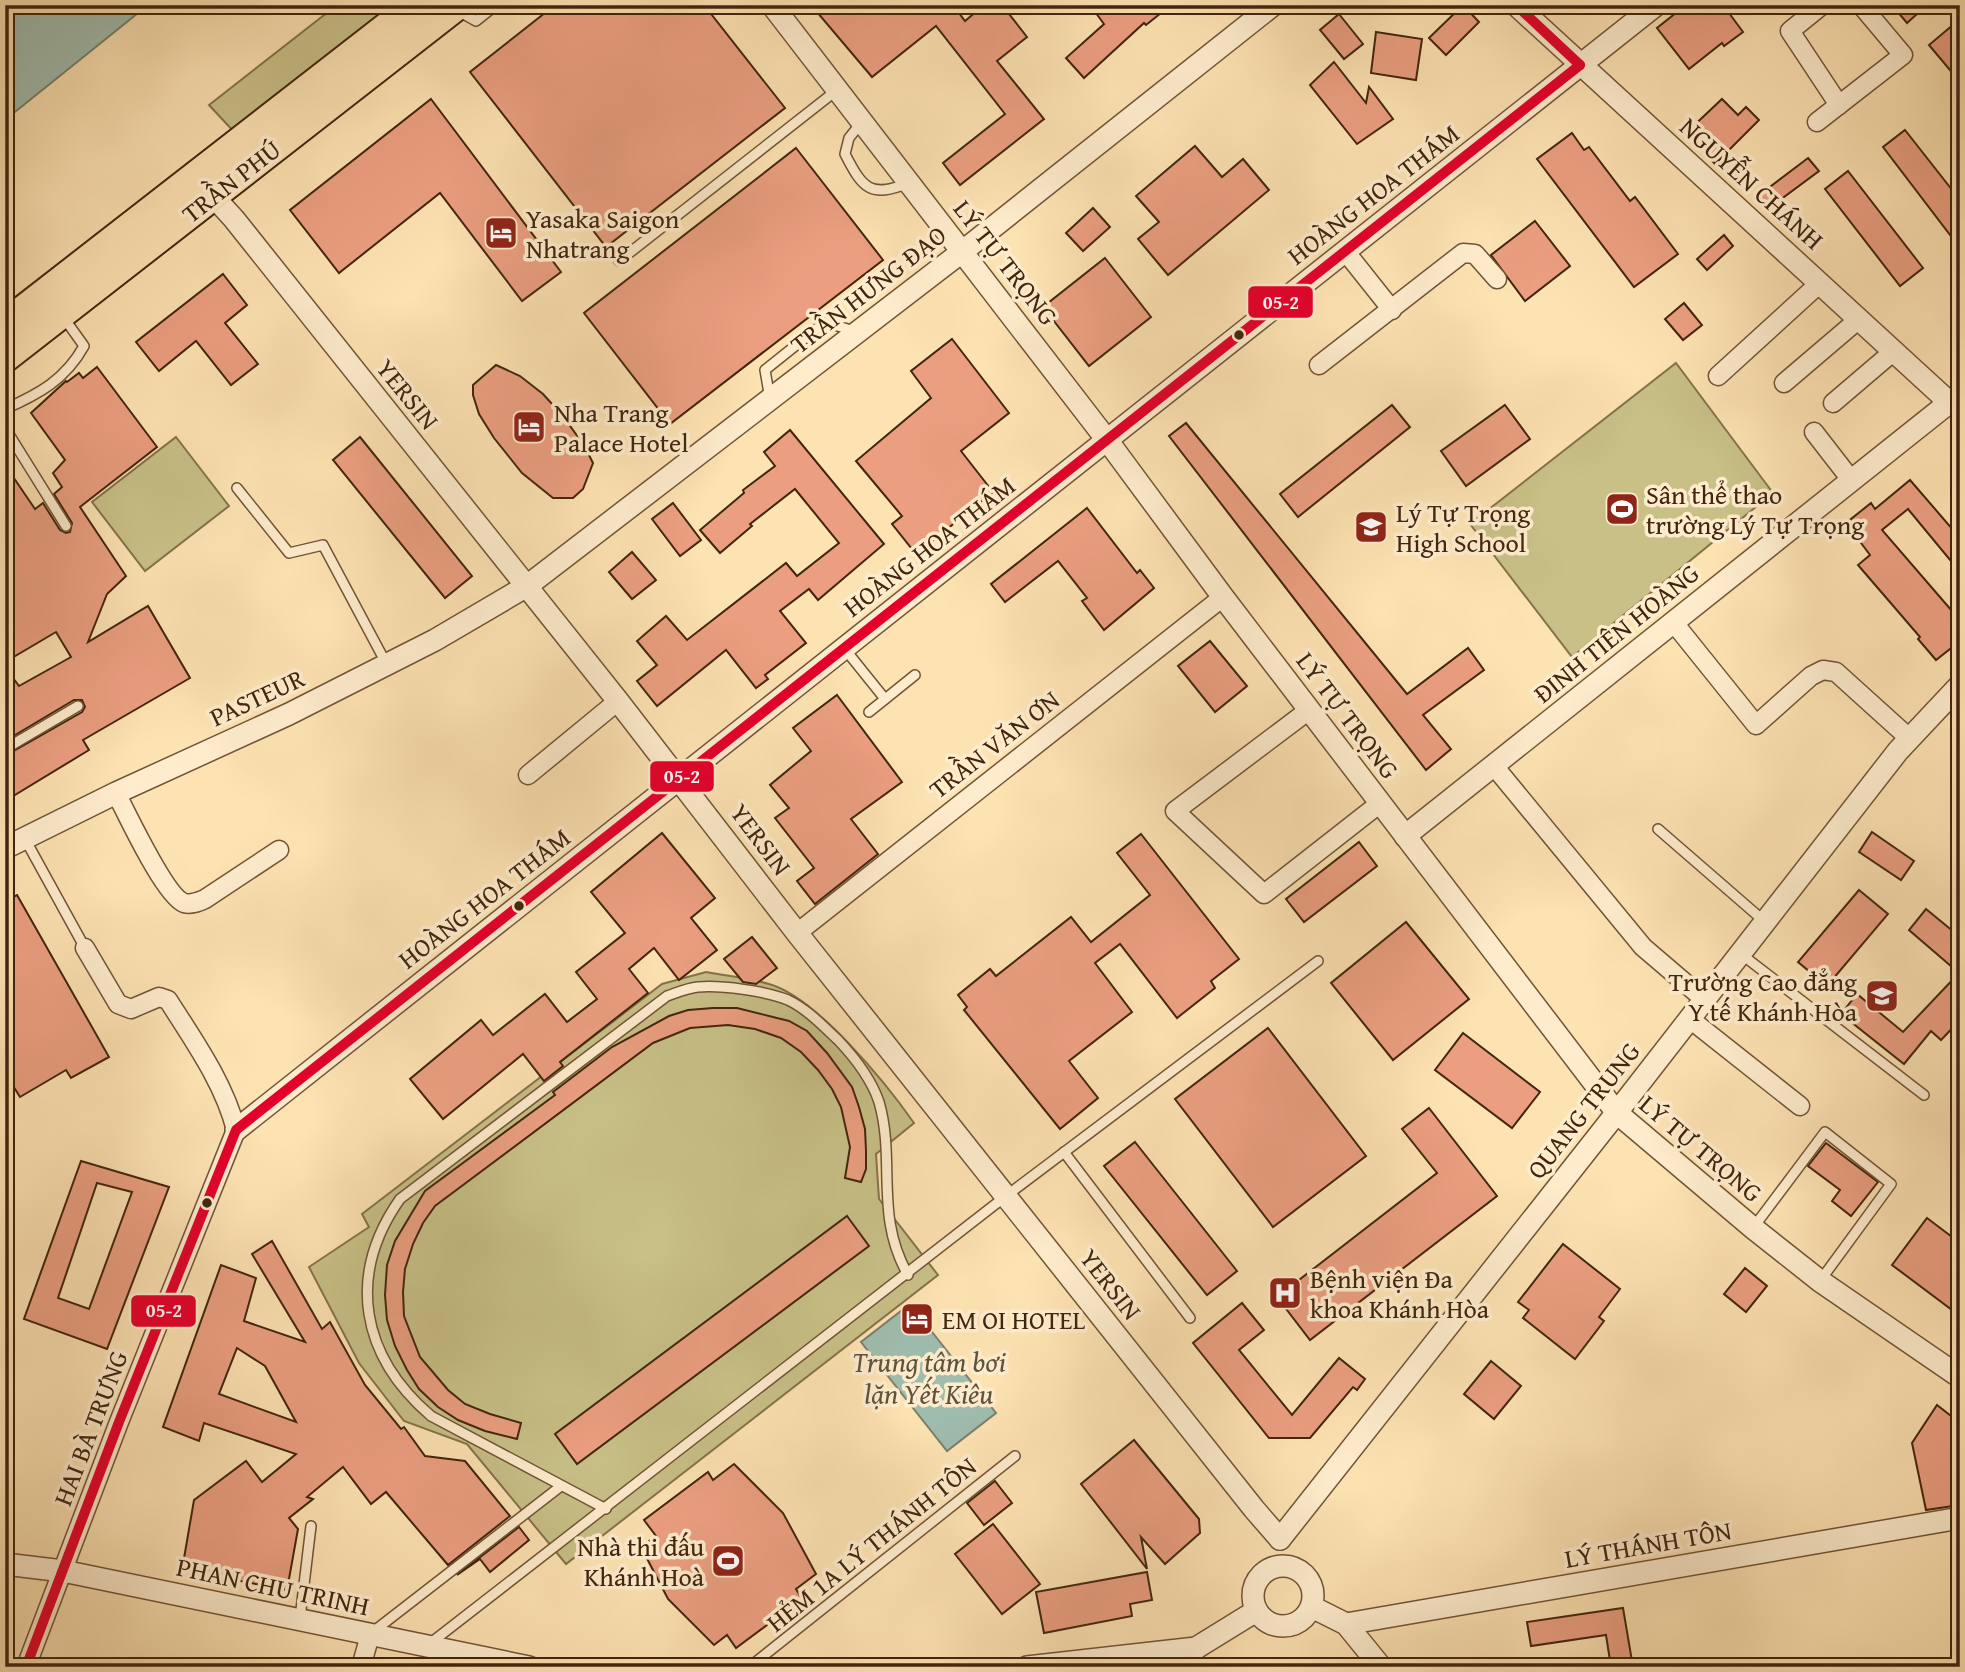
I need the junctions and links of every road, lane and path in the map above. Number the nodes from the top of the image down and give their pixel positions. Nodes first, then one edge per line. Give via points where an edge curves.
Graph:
1 (415, 5) edge
2 (496, 5) edge
3 (772, 5) edge
4 (1273, 5) edge
5 (1516, 5) edge
6 (1656, 5) edge
7 (1822, 5) edge
8 (1861, 5) edge
9 (456, 7) edge
10 (1580, 65) junction
11 (837, 90) junction
12 (1839, 104) junction
13 (862, 122) junction
14 (1817, 122) dead end
15 (909, 183) junction
16 (204, 186) junction
17 (963, 251) junction
18 (1345, 251) junction
19 (619, 261) dead end
20 (1497, 279) dead end
21 (1820, 283) junction
22 (1392, 310) junction
23 (61, 314) junction
24 (1860, 319) junction
25 (5, 324) edge
26 (1894, 351) junction
27 (5, 358) edge
28 (1320, 365) dead end
29 (1718, 376) dead end
30 (1784, 383) dead end
31 (1956, 401) edge
32 (1833, 403) dead end
33 (5, 410) edge
34 (5, 428) edge
35 (1814, 432) dead end
36 (1107, 440) junction
37 (1852, 481) junction
38 (237, 488) dead end
39 (66, 526) dead end
40 (527, 586) junction
41 (1223, 597) junction
42 (1674, 623) junction
43 (844, 648) junction
44 (387, 664) junction
45 (915, 675) dead end
46 (1960, 685) edge
47 (885, 699) junction
48 (618, 701) junction
49 (78, 706) dead end
50 (1309, 709) junction
51 (869, 712) dead end
52 (1909, 738) junction
53 (5, 749) edge
54 (1494, 766) junction
55 (528, 775) dead end
56 (680, 779) junction
57 (116, 793) junction
58 (1379, 804) junction
59 (1658, 829) dead end
60 (1405, 836) junction
61 (24, 838) junction
62 (5, 848) edge
63 (279, 850) dead end
64 (1765, 922) junction
65 (797, 933) junction
66 (85, 948) joint
67 (1741, 954) junction
68 (1318, 961) dead end
69 (1705, 1000) junction
70 (1690, 1019) junction
71 (1924, 1095) dead end
72 (1800, 1106) dead end
73 (1616, 1113) junction
74 (236, 1130) junction
75 (1064, 1152) junction
76 (1006, 1196) junction
77 (1753, 1228) junction
78 (908, 1275) junction
79 (1819, 1280) junction
80 (1190, 1318) dead end
81 (1960, 1377) edge
82 (1015, 1456) dead end
83 (561, 1486) junction
84 (606, 1509) junction
85 (1960, 1518) edge
86 (311, 1526) dead end
87 (1280, 1539) junction
88 (5, 1564) edge
89 (1280, 1565) junction
90 (63, 1570) junction
91 (1312, 1607) junction
92 (1256, 1611) junction
93 (300, 1620) junction
94 (1346, 1624) junction
95 (370, 1635) junction
96 (427, 1646) junction
97 (1196, 1648) junction
98 (26, 1667) edge
99 (361, 1667) edge
100 (529, 1667) edge
101 (758, 1667) edge
102 (1027, 1667) edge
103 (1181, 1667) edge
104 (1381, 1667) edge

1 - 16 main road, TRẦN PHÚ
2 - 9 lane via 475,21
3 - 11 street, LÝ TỰ TRỌNG
4 - 17 street, TRẦN HƯNG ĐẠO
5 - 10 street, NGUYỄN CHÁNH
6 - 10 street, HOÀNG HOA THÁM
7 - 12 street via 1790,31
8 - 12 street via 1903,55
9 - 16 main road, TRẦN PHÚ
10 - 18 street, HOÀNG HOA THÁM
10 - 21 street, NGUYỄN CHÁNH
11 - 13 street, LÝ TỰ TRỌNG
11 - 19 lane
12 - 14 street
13 - 15 street, LÝ TỰ TRỌNG
13 - 15 lane via 849,138 845,154 856,175 873,191
15 - 17 street, LÝ TỰ TRỌNG
16 - 23 main road, TRẦN PHÚ
16 - 25 main road, TRẦN PHÚ
16 - 40 street, YERSIN
17 - 36 street, LÝ TỰ TRỌNG
17 - 40 street, TRẦN HƯNG ĐẠO
18 - 22 street
18 - 36 street, HOÀNG HOA THÁM
20 - 22 street via 1475,254 1463,253
21 - 24 street, NGUYỄN CHÁNH
21 - 29 street
22 - 28 street
23 - 27 main road, TRẦN PHÚ
23 - 33 lane via 84,346 77,358 40,393
24 - 26 street, NGUYỄN CHÁNH
24 - 30 street
26 - 31 street, NGUYỄN CHÁNH
26 - 32 street
31 - 37 street, ĐINH TIÊN HOÀNG
34 - 39 lane
35 - 37 street
36 - 41 street, LÝ TỰ TRỌNG
36 - 43 street, HOÀNG HOA THÁM
37 - 42 street, ĐINH TIÊN HOÀNG
38 - 44 lane via 289,553 323,545
40 - 44 street, PASTEUR
40 - 48 street, YERSIN
41 - 50 street, LÝ TỰ TRỌNG
41 - 65 street, TRẦN VĂN ƠN
42 - 52 street via 1756,725 1811,676 1823,670 1836,671
42 - 54 street, ĐINH TIÊN HOÀNG
43 - 47 lane
43 - 56 street, HOÀNG HOA THÁM
44 - 57 street, PASTEUR
45 - 47 lane
46 - 52 street, QUANG TRUNG
47 - 51 lane
48 - 55 street
48 - 56 street, YERSIN
49 - 53 lane
50 - 58 street, LÝ TỰ TRỌNG
50 - 58 street via 1175,811 1264,894
52 - 64 street, QUANG TRUNG
54 - 60 street, ĐINH TIÊN HOÀNG
54 - 69 street via 1643,947
56 - 65 street, YERSIN
56 - 74 street, HOÀNG HOA THÁM
57 - 61 street, PASTEUR
57 - 63 street via 150,859 175,897 185,903 205,899
58 - 60 street, LÝ TỰ TRỌNG
59 - 64 lane
60 - 73 street, LÝ TỰ TRỌNG
61 - 62 street, PASTEUR
61 - 66 lane
64 - 67 street, QUANG TRUNG
65 - 76 street, YERSIN
66 - 74 street via 118,1004 131,1009 159,996 168,1000 202,1054
67 - 69 street, QUANG TRUNG
67 - 71 lane
68 - 75 lane
69 - 70 street, QUANG TRUNG
70 - 72 street
70 - 73 street, QUANG TRUNG
73 - 77 street, LÝ TỰ TRỌNG
73 - 87 street, QUANG TRUNG
74 - 90 street, HAI BÀ TRƯNG
75 - 76 lane
75 - 80 lane
76 - 78 lane
76 - 87 street, YERSIN
77 - 79 street, LÝ TỰ TRỌNG
77 - 79 lane via 1825,1132 1891,1185
78 - 83 lane via 891,1236 879,1103 870,1079 849,1052 814,1017 788,1000 697,987 667,996 400,1199 377,1238 368,1270 374,1340 411,1398 431,1416
78 - 84 lane
79 - 81 street, LÝ TỰ TRỌNG
82 - 101 lane, HẺM 1A LÝ THÁNH TÔN via 757,1661
83 - 84 lane
83 - 95 lane
84 - 96 lane
85 - 94 street, LÝ THÁNH TÔN
86 - 93 lane
87 - 89 street
88 - 90 street, PHAN CHU TRINH
89 - 91 street via 1292,1566 1310,1582
89 - 92 street via 1268,1569 1254,1586
90 - 93 street, PHAN CHU TRINH
90 - 98 street, HAI BÀ TRƯNG
91 - 92 street via 1290,1626 1269,1623
91 - 94 street
92 - 97 street
93 - 95 street, PHAN CHU TRINH
94 - 104 street
95 - 96 street, PHAN CHU TRINH
95 - 99 street
96 - 100 street, PHAN CHU TRINH
97 - 102 street
97 - 103 street

